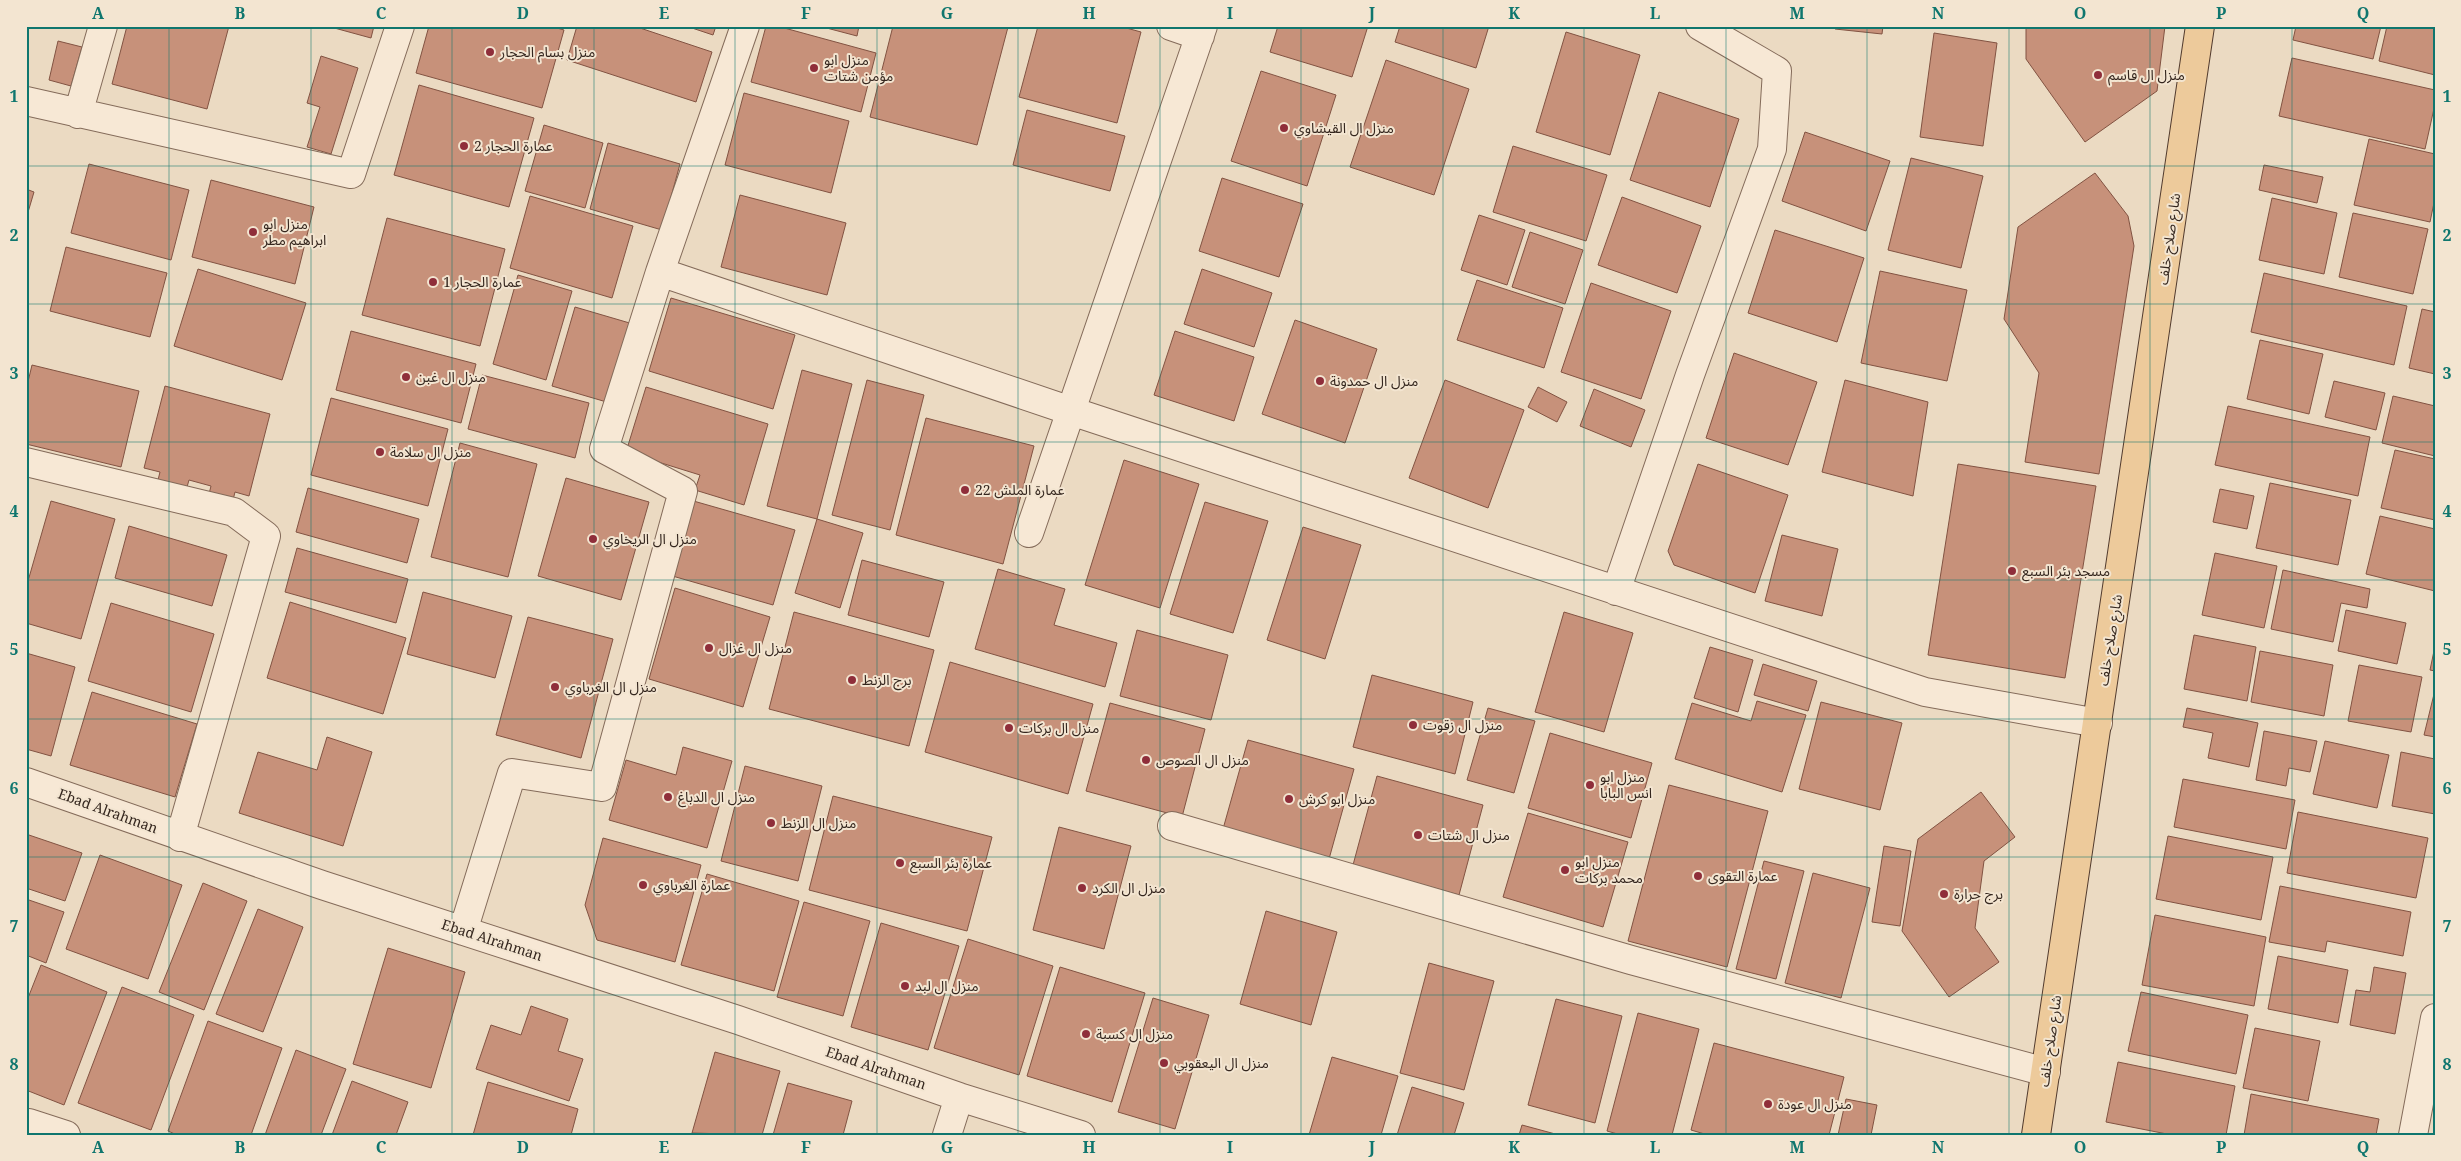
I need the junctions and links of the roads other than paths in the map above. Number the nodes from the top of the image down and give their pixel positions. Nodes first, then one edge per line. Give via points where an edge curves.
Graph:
1 (103, 26) edge
2 (400, 26) edge
3 (745, 26) edge
4 (1170, 26) edge
5 (1700, 26) edge
6 (2200, 26) edge
7 (1201, 31) edge
8 (26, 101) edge
9 (78, 114) junction
10 (660, 272) junction
11 (1071, 411) junction
12 (26, 462) edge
13 (1029, 533) dead end
14 (1616, 591) junction
15 (2098, 722) junction
16 (26, 782) edge
17 (1172, 826) dead end
18 (180, 837) junction
19 (463, 931) junction
20 (2435, 1018) edge
21 (2046, 1072) junction
22 (959, 1097) junction
23 (27, 1125) edge
24 (66, 1135) edge
25 (947, 1135) edge
26 (1081, 1135) edge
27 (2036, 1135) edge
28 (2413, 1135) edge

1 - 9 street
2 - 9 street via 352,174
3 - 10 street
4 - 7 street
5 - 14 street via 1777,71 1772,149
6 - 15 main road, شارع صلاح خلف
7 - 11 street
8 - 9 street
10 - 11 street
10 - 19 street via 604,449 683,491 602,787 512,773
11 - 13 street
11 - 14 street
12 - 18 street via 234,512 266,536
14 - 15 street via 1925,692
15 - 21 main road, شارع صلاح خلف
16 - 18 street, Ebad Alrahman
17 - 21 street via 1631,960
18 - 19 street, Ebad Alrahman
19 - 22 street, Ebad Alrahman via 743,1021
20 - 28 street
21 - 27 main road, شارع صلاح خلف
22 - 25 street
22 - 26 street, Ebad Alrahman
23 - 24 street

